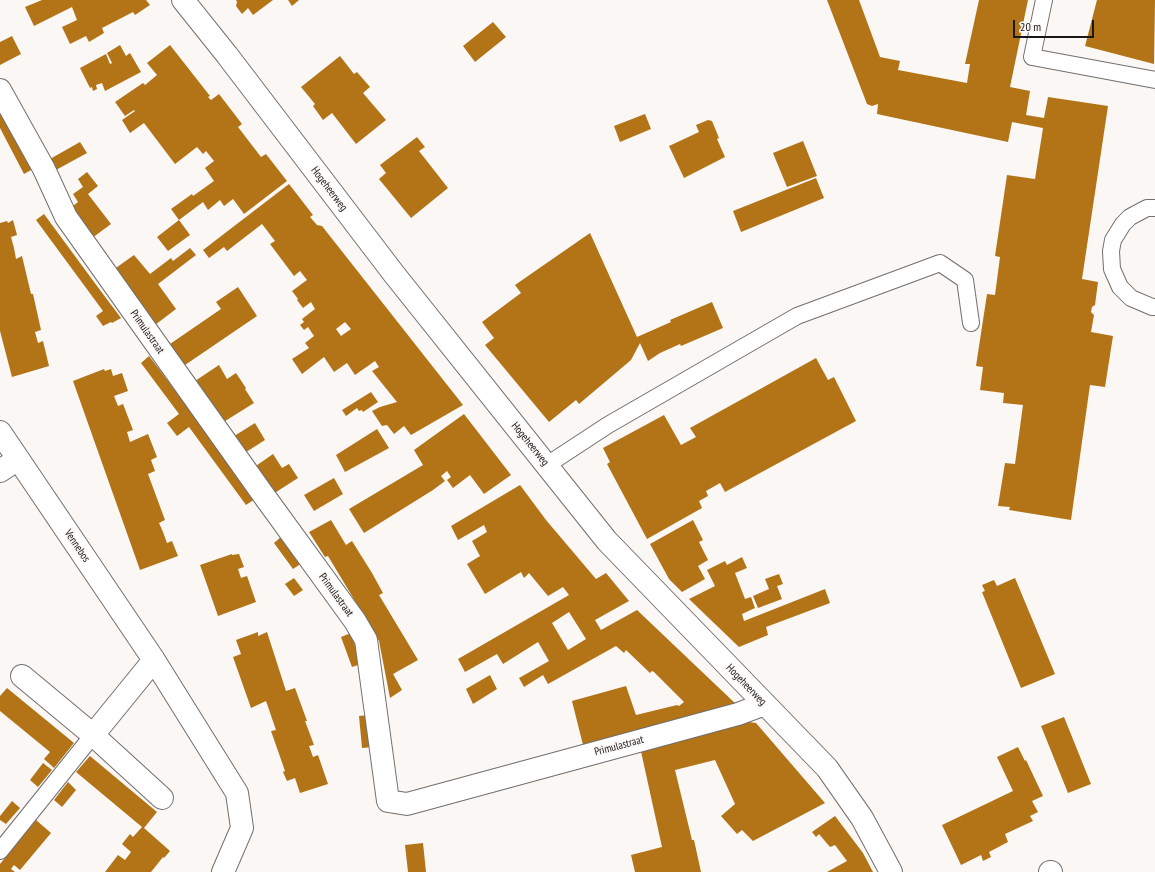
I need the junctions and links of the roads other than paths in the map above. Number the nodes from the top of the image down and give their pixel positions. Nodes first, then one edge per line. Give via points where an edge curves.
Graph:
1 (183, 0) edge
2 (1044, 0) edge
3 (1155, 80) edge
4 (0, 90) edge
5 (1155, 208) edge
6 (1155, 307) edge
7 (971, 323) dead end
8 (0, 432) edge
9 (18, 459) junction
10 (547, 465) junction
11 (0, 471) edge
12 (154, 660) junction
13 (22, 676) dead end
14 (765, 704) junction
15 (92, 735) junction
16 (162, 798) dead end
17 (0, 850) edge
18 (223, 872) edge
19 (891, 872) edge

1 - 10 street, Hogeheerweg via 394,274
2 - 3 lane via 1032,57
4 - 14 street, Primulastraat via 44,169 66,217 355,621 366,640 388,801 407,804 738,714
5 - 6 lane via 1147,208 1130,217 1114,240 1111,251 1112,269 1120,286 1131,298
7 - 10 lane via 965,280 940,263 797,316 608,426
8 - 9 street, Vennebos
9 - 11 street
9 - 12 street, Vennebos
10 - 14 street, Hogeheerweg via 607,541
12 - 15 street
12 - 18 street, Vennebos via 237,794 242,828
13 - 15 street
14 - 19 street, Hogeheerweg via 827,768 862,818
15 - 16 street
15 - 17 lane

